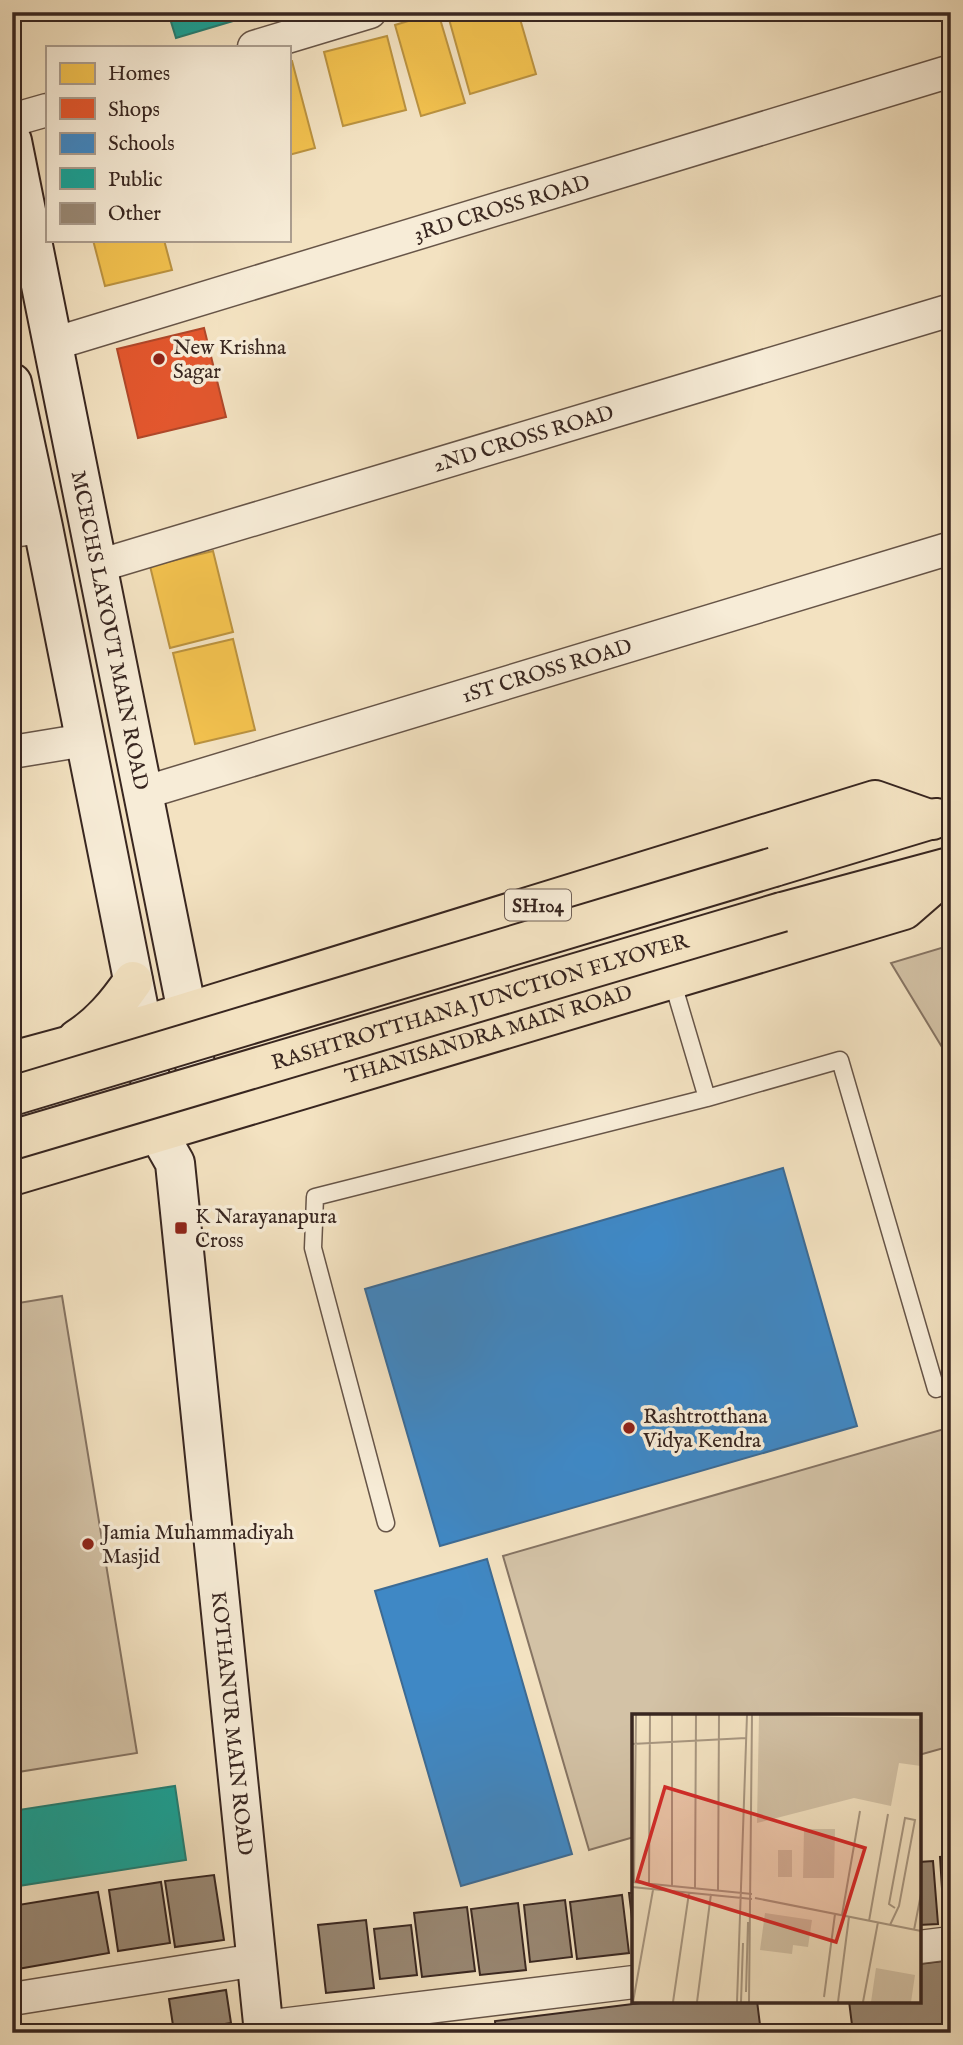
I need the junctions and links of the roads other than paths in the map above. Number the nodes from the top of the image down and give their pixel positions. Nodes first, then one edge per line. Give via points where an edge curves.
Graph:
1 (370, 12) edge
2 (257, 46) edge
3 (951, 71) edge
4 (46, 110) edge
5 (12, 120) edge
6 (12, 141) edge
7 (951, 310) edge
8 (53, 344) junction
9 (12, 383) edge
10 (28, 529) edge
11 (951, 548) edge
12 (98, 566) junction
13 (85, 740) junction
14 (12, 752) edge
15 (143, 793) junction
16 (941, 817) edge
17 (951, 868) edge
18 (672, 980) junction
19 (133, 981) junction
20 (187, 1012) junction
21 (142, 1026) junction
22 (60, 1049) junction
23 (12, 1061) edge
24 (12, 1096) edge
25 (707, 1098) junction
26 (204, 1119) junction
27 (12, 1140) edge
28 (167, 1148) junction
29 (12, 1176) edge
30 (951, 1384) edge
31 (386, 1522) dead end
32 (951, 1943) edge
33 (921, 1947) edge
34 (256, 1960) junction
35 (632, 1982) edge
36 (12, 1999) edge
37 (264, 2030) edge

1 - 2 street
3 - 8 street, 3RD CROSS ROAD
4 - 5 street
6 - 8 main road, MCECHS LAYOUT MAIN ROAD
7 - 12 street, 2ND CROSS ROAD
8 - 12 main road, MCECHS LAYOUT MAIN ROAD
9 - 10 main road
10 - 13 main road
11 - 15 street, 1ST CROSS ROAD
12 - 15 main road, MCECHS LAYOUT MAIN ROAD
13 - 14 street
13 - 19 main road
15 - 20 main road, MCECHS LAYOUT MAIN ROAD
16 - 20 main road, SH104 via 875,800
16 - 24 main road, RASHTROTTHANA JUNCTION FLYOVER / SH104, bridge
17 - 18 main road, THANISANDRA MAIN ROAD via 904,910
17 - 27 main road, RASHTROTTHANA JUNCTION FLYOVER, bridge via 769,915
18 - 25 lane
18 - 26 main road, THANISANDRA MAIN ROAD
19 - 21 main road
19 - 22 main road via 97,1025
20 - 21 main road, SH104
20 - 26 main road, MCECHS LAYOUT MAIN ROAD
21 - 22 main road, SH104
21 - 28 main road, KOTHANUR MAIN ROAD
22 - 23 main road, SH104
25 - 30 lane via 840,1060 936,1389
25 - 31 lane via 316,1197 313,1248
26 - 28 main road, THANISANDRA MAIN ROAD
28 - 29 main road, THANISANDRA MAIN ROAD
28 - 34 main road, KOTHANUR MAIN ROAD
32 - 33 street
34 - 36 street
34 - 37 main road, KOTHANUR MAIN ROAD
35 - 37 street

